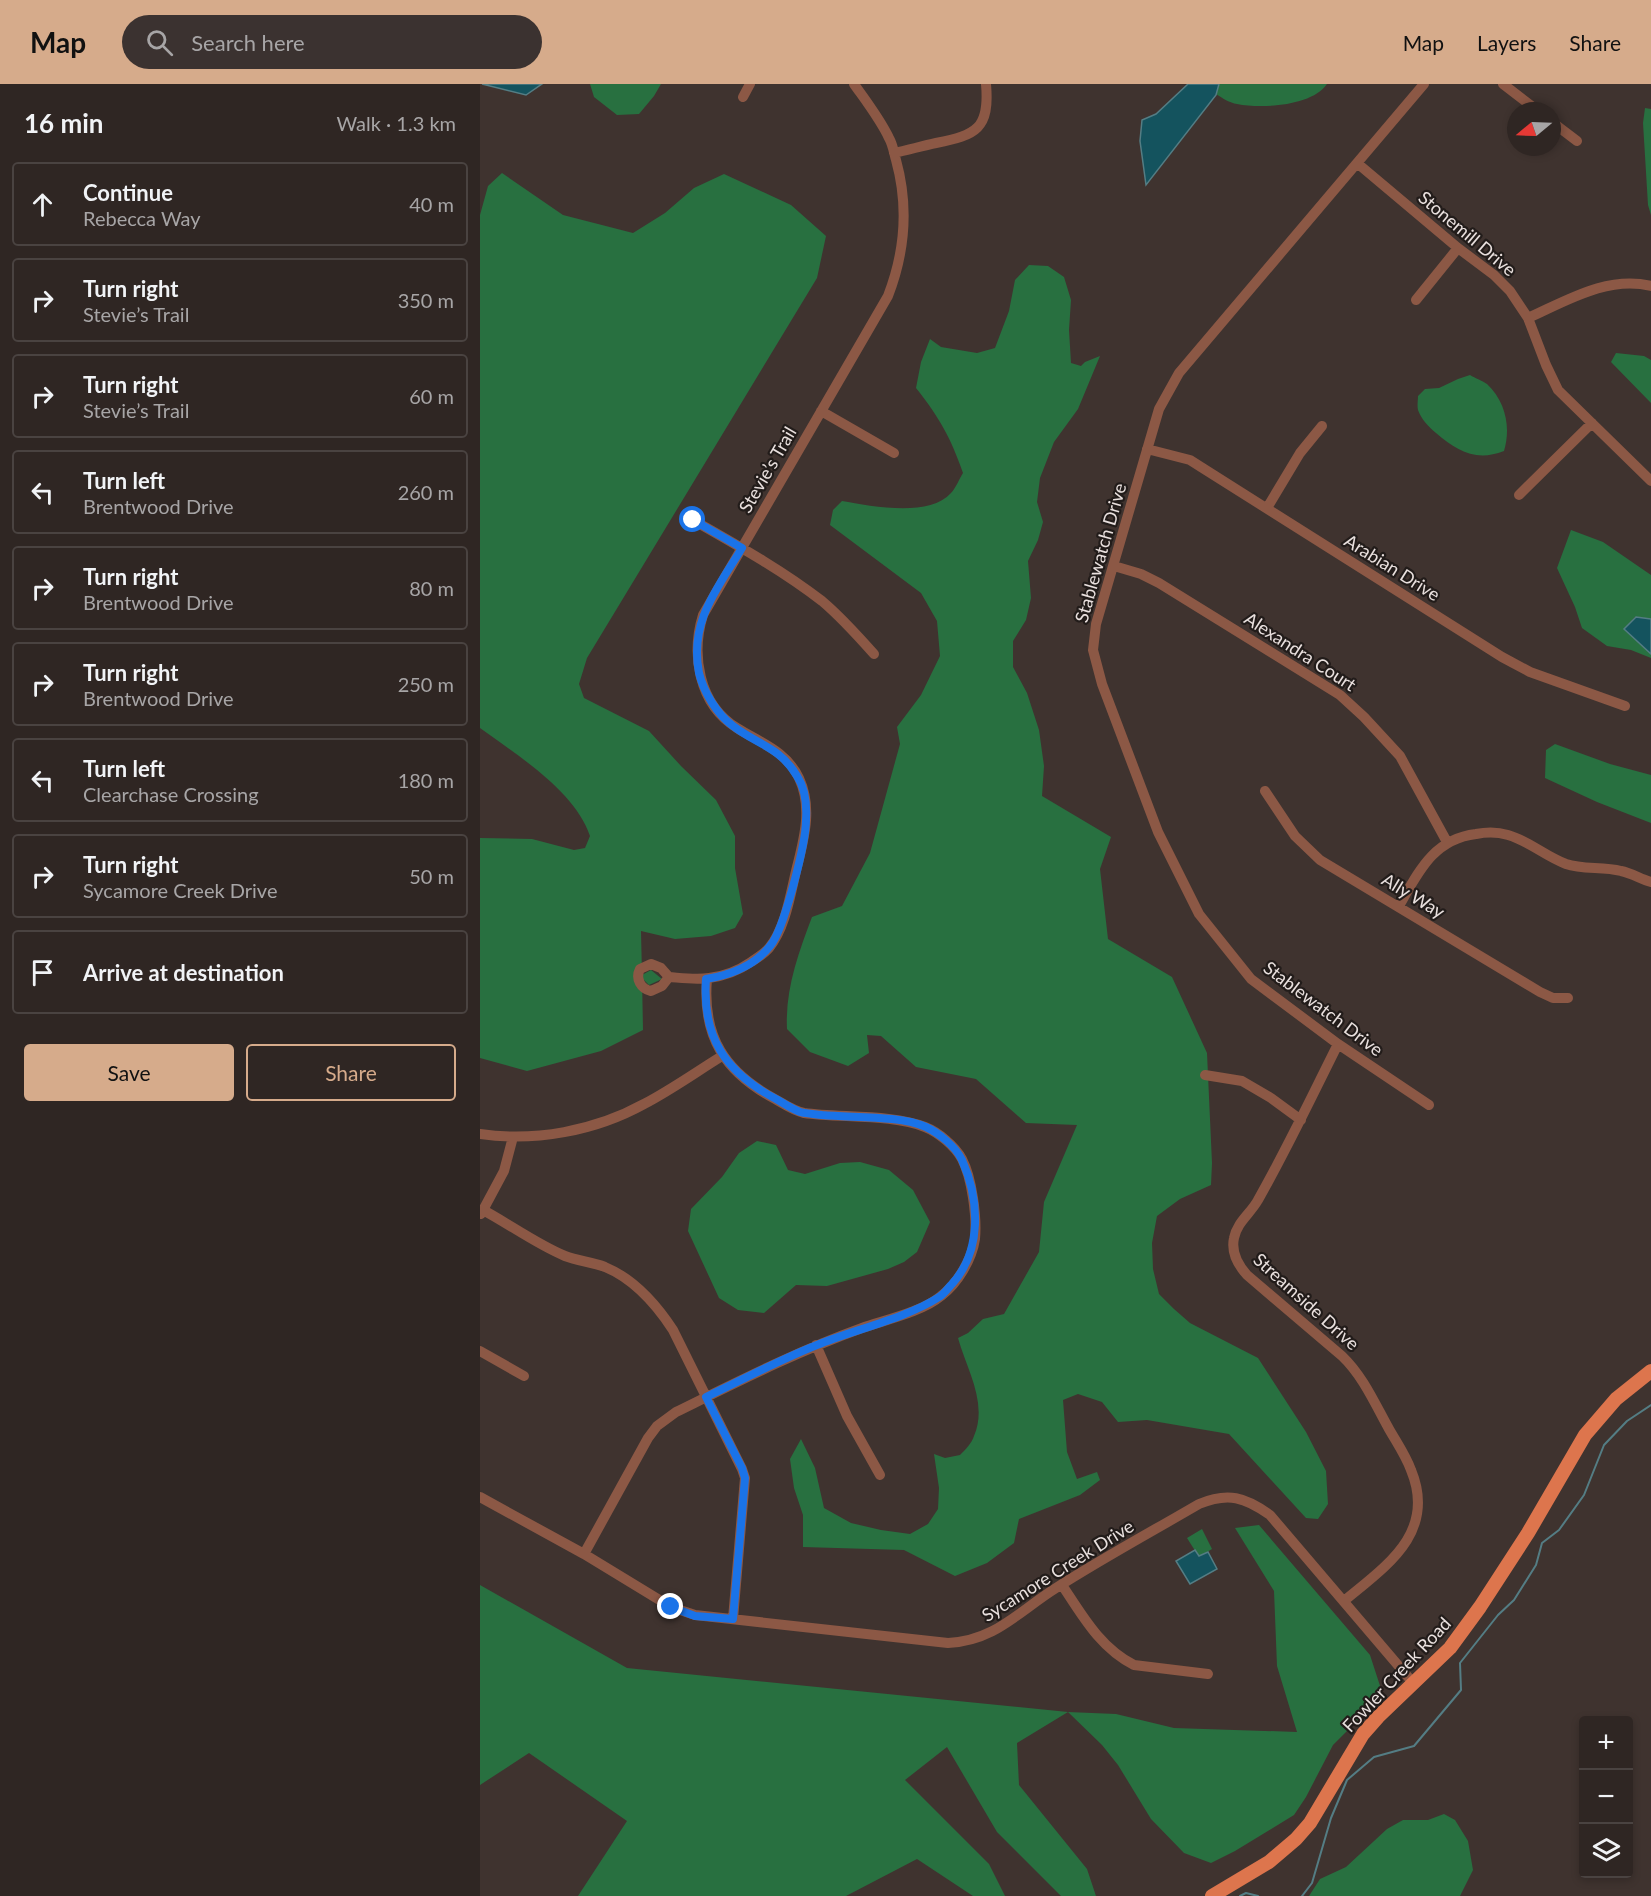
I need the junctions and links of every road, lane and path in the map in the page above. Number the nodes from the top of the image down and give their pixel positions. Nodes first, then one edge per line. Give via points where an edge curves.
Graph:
1 (750, 84) edge
2 (854, 84) edge
3 (986, 84) edge
4 (1424, 84) edge
5 (1503, 84) edge
6 (743, 97) dead end
7 (1526, 102) edge
8 (1561, 129) edge
9 (1577, 141) dead end
10 (894, 153) junction
11 (1357, 163) junction
12 (1458, 249) junction
13 (1651, 286) edge
14 (1416, 300) dead end
15 (1528, 318) junction
16 (821, 411) junction
17 (1592, 423) junction
18 (1322, 426) dead end
19 (1147, 449) junction
20 (894, 453) dead end
21 (1651, 481) edge
22 (1519, 495) dead end
23 (1267, 508) junction
24 (693, 520) dead end
25 (742, 548) junction
26 (1114, 566) junction
27 (874, 654) dead end
28 (1625, 706) dead end
29 (1265, 791) dead end
30 (1447, 842) junction
31 (1651, 882) edge
32 (1399, 906) junction
33 (669, 978) dead end
34 (706, 979) junction
35 (1568, 998) dead end
36 (1338, 1044) junction
37 (722, 1056) junction
38 (1205, 1075) dead end
39 (1429, 1105) dead end
40 (1301, 1120) junction
41 (480, 1134) edge
42 (513, 1137) junction
43 (482, 1213) edge
44 (816, 1345) junction
45 (480, 1351) edge
46 (1651, 1371) edge
47 (524, 1376) dead end
48 (706, 1397) junction
49 (880, 1475) dead end
50 (480, 1497) edge
51 (584, 1554) junction
52 (1062, 1585) junction
53 (1344, 1601) junction
54 (733, 1619) junction
55 (1208, 1674) dead end
56 (1414, 1684) junction
57 (1212, 1896) edge

1 - 6 street
2 - 10 street, Stevie’s Trail via 875,113
3 - 10 street via 985,116 975,130 961,138
4 - 11 street, Stablewatch Drive
5 - 7 street
8 - 9 street
10 - 16 street, Stevie’s Trail via 904,224 896,275 888,297
11 - 12 street, Stonemill Drive
11 - 19 street, Stablewatch Drive via 1179,373 1159,409
12 - 14 street
12 - 15 street, Stonemill Drive via 1494,275
13 - 15 street via 1604,286
15 - 17 street, Stonemill Drive via 1558,390
16 - 20 street
16 - 25 street, Stevie’s Trail
17 - 21 street, Stonemill Drive
17 - 22 street
18 - 23 street via 1300,453
19 - 23 street, Arabian Drive via 1190,460
19 - 26 street, Stablewatch Drive
23 - 28 street, Arabian Drive via 1521,667
24 - 25 street
25 - 27 street via 823,602
25 - 34 street, Stevie’s Trail via 703,615 697,642 700,674 709,698 734,727 789,762 803,790 806,832 775,939 764,953 739,970
26 - 30 street, Alexandra Court via 1160,583 1340,695 1400,756
26 - 36 street, Stablewatch Drive via 1096,624 1093,650 1158,832 1199,914 1251,979
29 - 32 street, Ally Way via 1282,820 1309,851
30 - 31 street via 1486,832 1506,834 1569,865 1620,871
30 - 32 street via 1418,872
32 - 35 street, Ally Way via 1540,992 1553,998
33 - 34 street, Stevie’s Trail
34 - 37 street via 707,1014
36 - 39 street, Stablewatch Drive
36 - 40 street, Streamside Drive
37 - 42 street via 616,1118 572,1131
37 - 44 street via 749,1084 800,1112 894,1120 925,1127 947,1141 962,1158 975,1214 975,1240 961,1274 941,1296 916,1309
38 - 40 street via 1242,1081
40 - 53 street, Streamside Drive via 1257,1203 1237,1228 1235,1255 1247,1275 1356,1371 1408,1464 1418,1498 1416,1519 1407,1542
41 - 42 street
42 - 43 street via 504,1171
43 - 48 street via 564,1256 603,1266 634,1285 660,1310 673,1330
44 - 48 street
44 - 49 street via 847,1416
45 - 47 street
46 - 56 main road, Fowler Creek Road via 1616,1399 1585,1435 1480,1607 1450,1648
48 - 51 street via 657,1426
48 - 54 street via 745,1478
50 - 51 street, Sycamore Creek Drive
51 - 54 street, Sycamore Creek Drive via 671,1607 695,1616
52 - 53 street, Sycamore Creek Drive via 1199,1504 1222,1496 1252,1502 1270,1515
52 - 54 street, Sycamore Creek Drive via 990,1634 964,1642
52 - 55 street via 1086,1623 1125,1661
53 - 56 street, Sycamore Creek Drive
56 - 57 main road, Fowler Creek Road via 1363,1734 1310,1823 1296,1839 1269,1862

